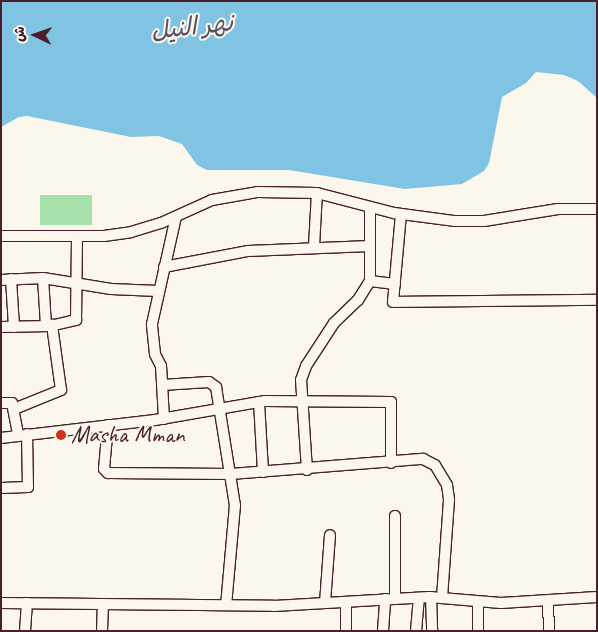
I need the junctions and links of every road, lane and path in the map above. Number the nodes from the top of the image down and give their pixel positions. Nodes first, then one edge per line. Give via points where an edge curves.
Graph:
1 (317, 193) junction
2 (370, 207) junction
3 (597, 209) edge
4 (401, 214) junction
5 (176, 217) junction
6 (1, 236) edge
7 (77, 236) junction
8 (314, 246) junction
9 (370, 246) junction
10 (164, 268) junction
11 (44, 278) junction
12 (6, 280) edge
13 (370, 281) junction
14 (74, 282) junction
15 (395, 284) junction
16 (158, 291) junction
17 (597, 300) edge
18 (49, 326) junction
19 (1, 327) edge
20 (14, 327) junction
21 (162, 385) junction
22 (259, 402) junction
23 (300, 402) junction
24 (1, 403) edge
25 (14, 409) junction
26 (220, 410) junction
27 (164, 419) junction
28 (108, 425) junction
29 (22, 434) junction
30 (1, 438) edge
31 (391, 463) junction
32 (307, 470) junction
33 (263, 472) junction
34 (231, 474) junction
35 (1, 488) edge
36 (395, 516) dead end
37 (330, 536) dead end
38 (432, 597) junction
39 (442, 597) junction
40 (597, 597) edge
41 (419, 598) junction
42 (390, 599) junction
43 (346, 602) junction
44 (478, 602) junction
45 (548, 602) junction
46 (1, 603) edge
47 (27, 603) junction
48 (325, 603) junction
49 (102, 605) junction
50 (226, 605) junction
51 (25, 631) edge
52 (102, 631) edge
53 (346, 631) edge
54 (383, 631) edge
55 (416, 631) edge
56 (432, 631) edge
57 (478, 631) edge
58 (549, 631) edge

1 - 2 street
1 - 5 street via 235,194 194,207
1 - 8 street
2 - 4 street
2 - 9 street
3 - 4 street via 558,209 477,222 430,220
4 - 15 street
5 - 7 street via 131,232
5 - 10 street
6 - 7 street
7 - 14 street
8 - 9 street
8 - 10 street via 248,252
9 - 13 street
10 - 16 street
11 - 12 street
11 - 14 street
11 - 18 street
12 - 20 street
13 - 15 street
13 - 23 street via 358,300 334,323 306,366 301,380
14 - 16 street via 111,290
14 - 18 street via 76,320
15 - 17 street via 393,302
16 - 21 street via 152,324
18 - 20 street
18 - 25 street via 60,390
19 - 20 street
21 - 26 street via 213,384
21 - 27 street
22 - 23 street
22 - 26 street
22 - 33 street
23 - 31 street via 391,402
23 - 32 street
24 - 25 street via 12,403
25 - 29 street
26 - 27 street
26 - 34 street
27 - 28 street
28 - 29 street
28 - 34 street via 105,472
29 - 30 street
29 - 35 street via 28,485
31 - 32 street
31 - 39 street via 423,459 435,466 447,486 449,500
32 - 33 street
33 - 34 street
34 - 50 street via 235,512
36 - 42 street
37 - 48 street
38 - 39 street
38 - 41 street
38 - 56 street
39 - 44 street
40 - 45 street
41 - 42 street
41 - 55 street
42 - 43 street
42 - 54 street
43 - 48 street
43 - 53 street
44 - 45 street
44 - 57 street
45 - 58 street
46 - 47 street
47 - 49 street
47 - 51 street
48 - 50 street
49 - 50 street
49 - 52 street

